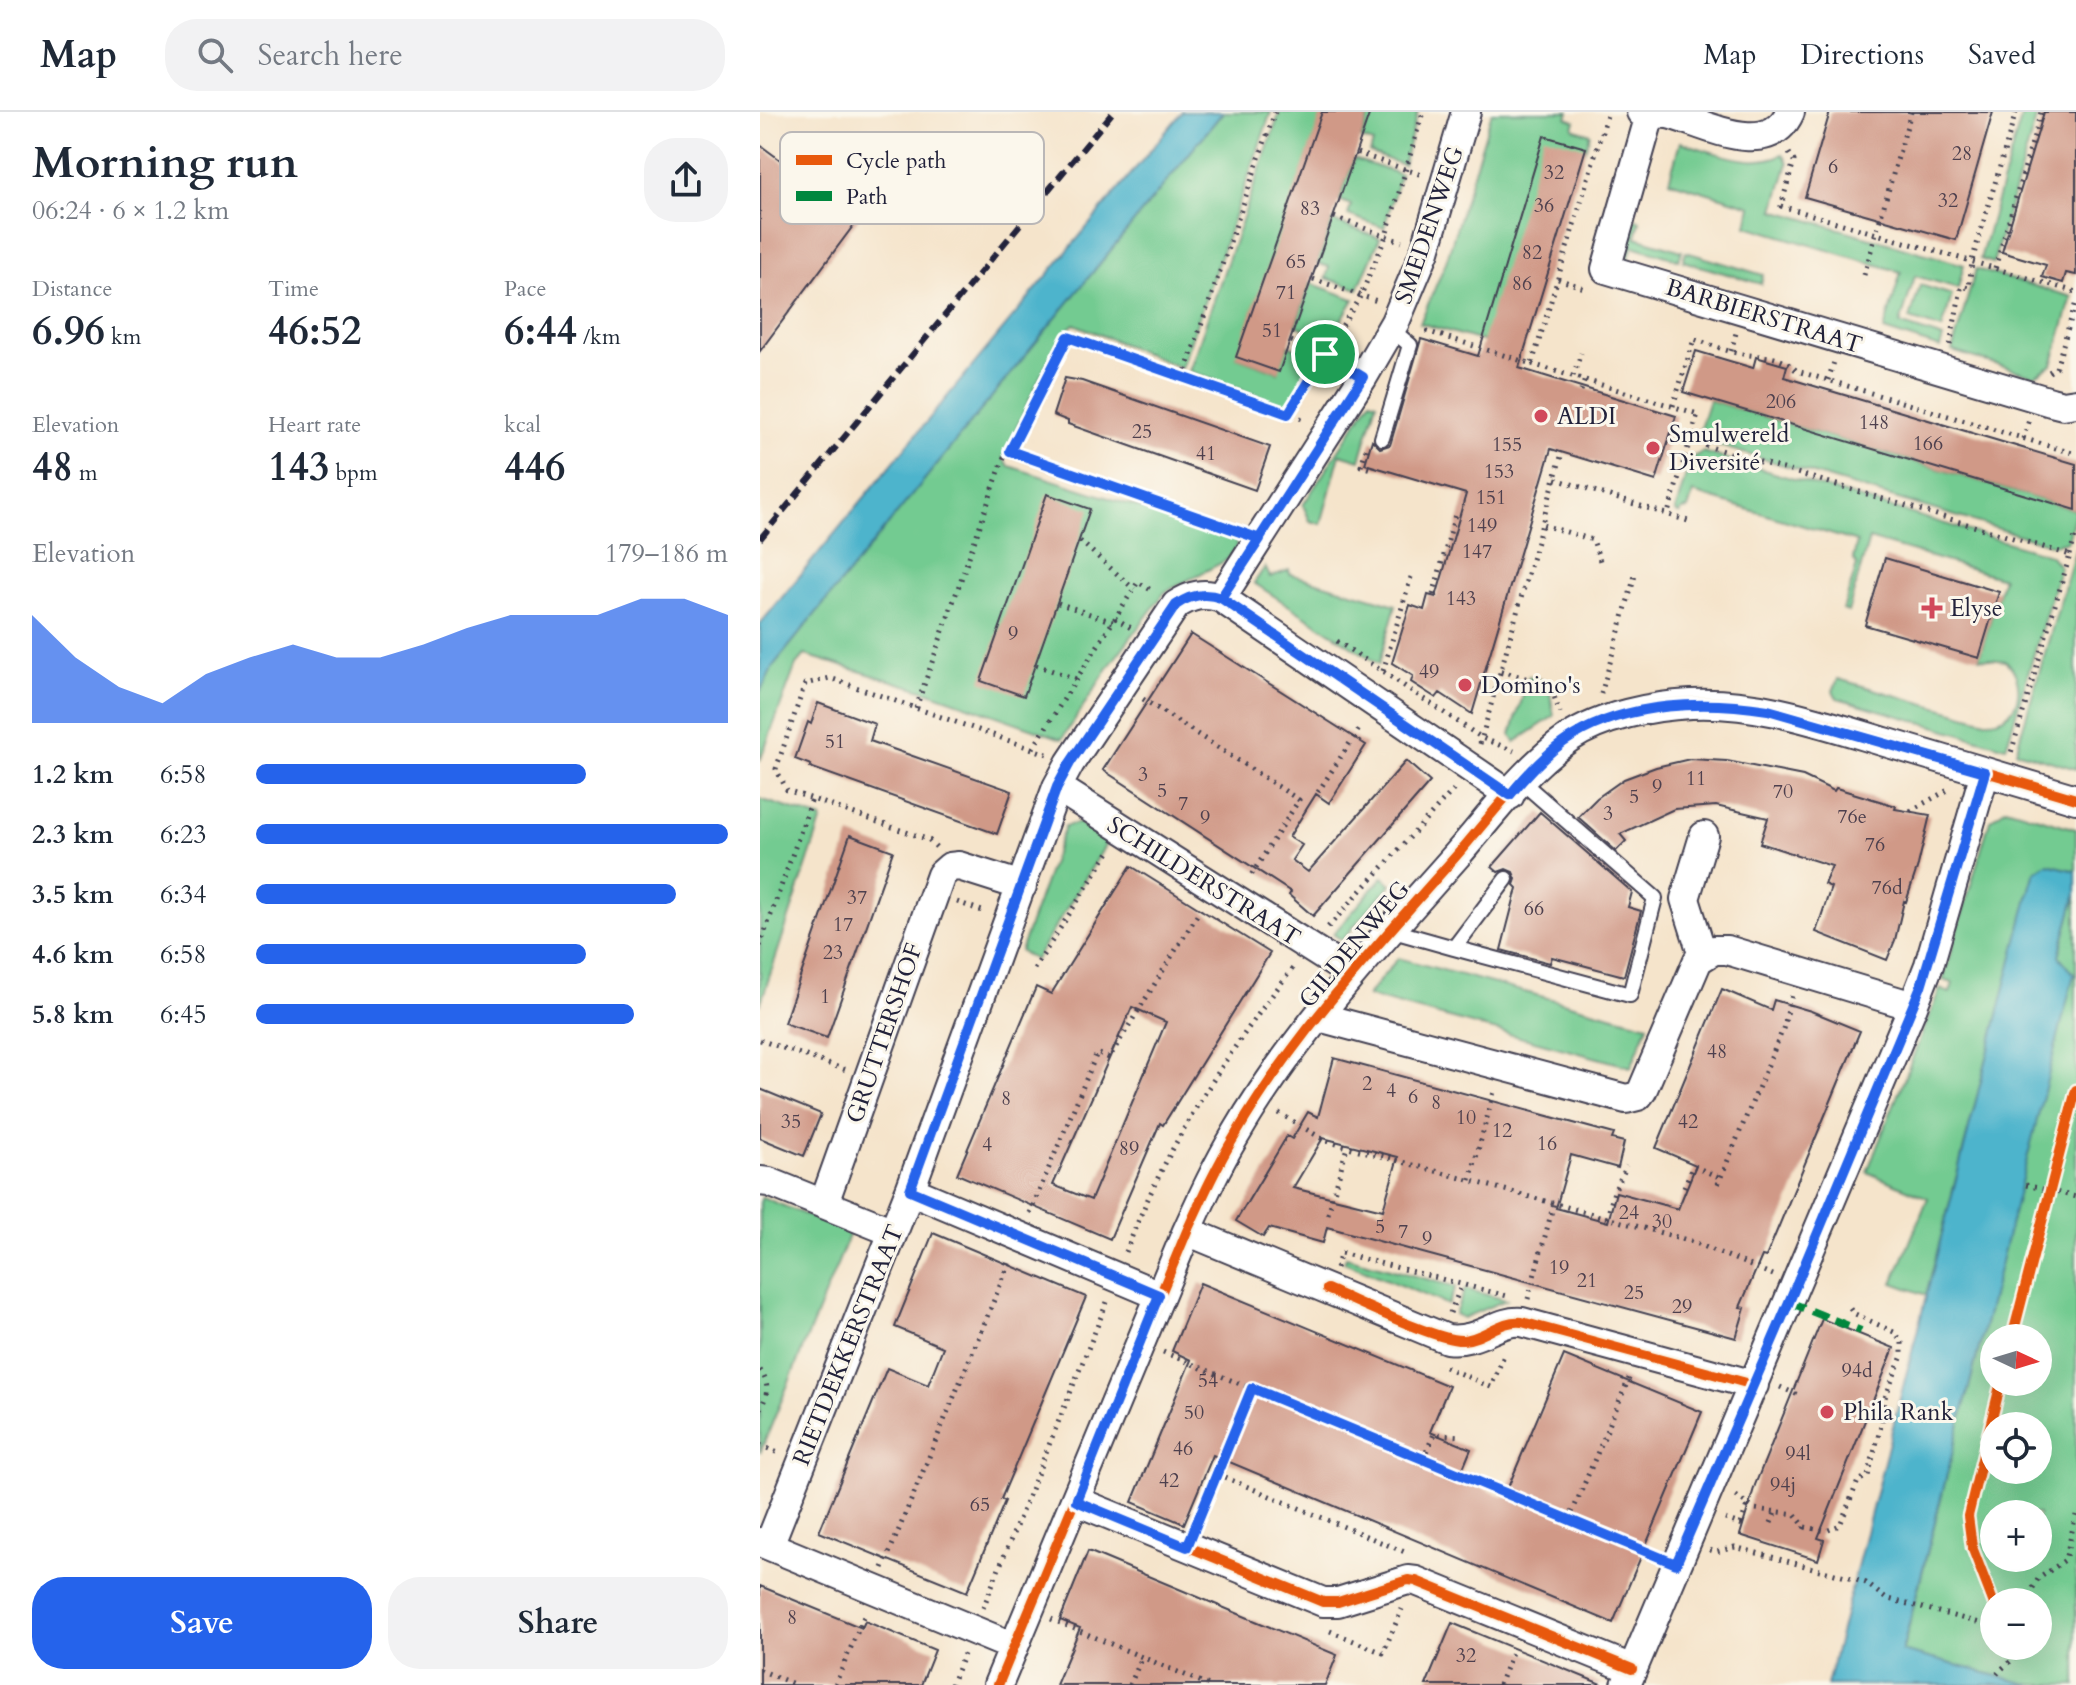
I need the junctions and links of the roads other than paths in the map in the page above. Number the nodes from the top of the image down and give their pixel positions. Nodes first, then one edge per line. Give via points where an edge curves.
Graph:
1 (1466, 112) edge
2 (1646, 114) edge
3 (1783, 121) edge
4 (1395, 320) junction
5 (2076, 403) edge
6 (1382, 438) dead end
7 (1221, 598) junction
8 (1994, 774) junction
9 (1063, 775) junction
10 (1516, 788) junction
11 (2076, 799) edge
12 (1704, 836) dead end
13 (1506, 879) dead end
14 (1022, 886) junction
15 (1390, 930) junction
16 (1454, 948) junction
17 (1703, 956) junction
18 (1352, 974) junction
19 (1913, 1006) junction
20 (1319, 1017) junction
21 (760, 1181) edge
22 (910, 1190) junction
23 (824, 1203) junction
24 (1187, 1231) junction
25 (893, 1232) junction
26 (1159, 1295) junction
27 (1754, 1385) junction
28 (1076, 1501) junction
29 (765, 1544) edge
30 (1014, 1647) junction
31 (1629, 1677) edge
32 (998, 1685) edge

1 - 4 street, SMEDENWEG via 1425,251
2 - 3 street via 1666,114 1745,137 1762,137
2 - 5 street, BARBIERSTRAAT via 1606,269 2063,405
4 - 6 lane via 1410,345
4 - 7 street, SMEDENWEG
7 - 9 street via 1194,595 1176,605
7 - 10 street via 1369,700
8 - 10 street, GILDENWEG via 1768,710 1688,704 1585,729 1555,749
8 - 11 street, GILDENWEG
8 - 19 street
9 - 14 street
9 - 18 street, SCHILDERSTRAAT via 1123,830
10 - 15 street, GILDENWEG
10 - 16 lane via 1655,898 1630,995
12 - 17 street via 1685,899
13 - 16 lane
14 - 22 street
14 - 23 street, GRUTTERSHOF via 963,866 941,875
15 - 16 lane
15 - 18 street, GILDENWEG
17 - 19 street via 1727,950
17 - 20 street via 1646,1084 1638,1096 1626,1099
18 - 20 street, GILDENWEG
19 - 27 street
20 - 24 street, GILDENWEG via 1217,1166
21 - 23 street
22 - 25 street, RIETDEKKERSTRAAT
22 - 26 street
23 - 25 street
24 - 26 street, GILDENWEG
24 - 27 street via 1447,1339 1474,1338 1516,1321
25 - 29 street, RIETDEKKERSTRAAT
26 - 28 street, GILDENWEG
27 - 31 street
28 - 30 street, GILDENWEG
28 - 31 street via 1323,1602 1412,1580
29 - 30 street
30 - 32 street, GILDENWEG

